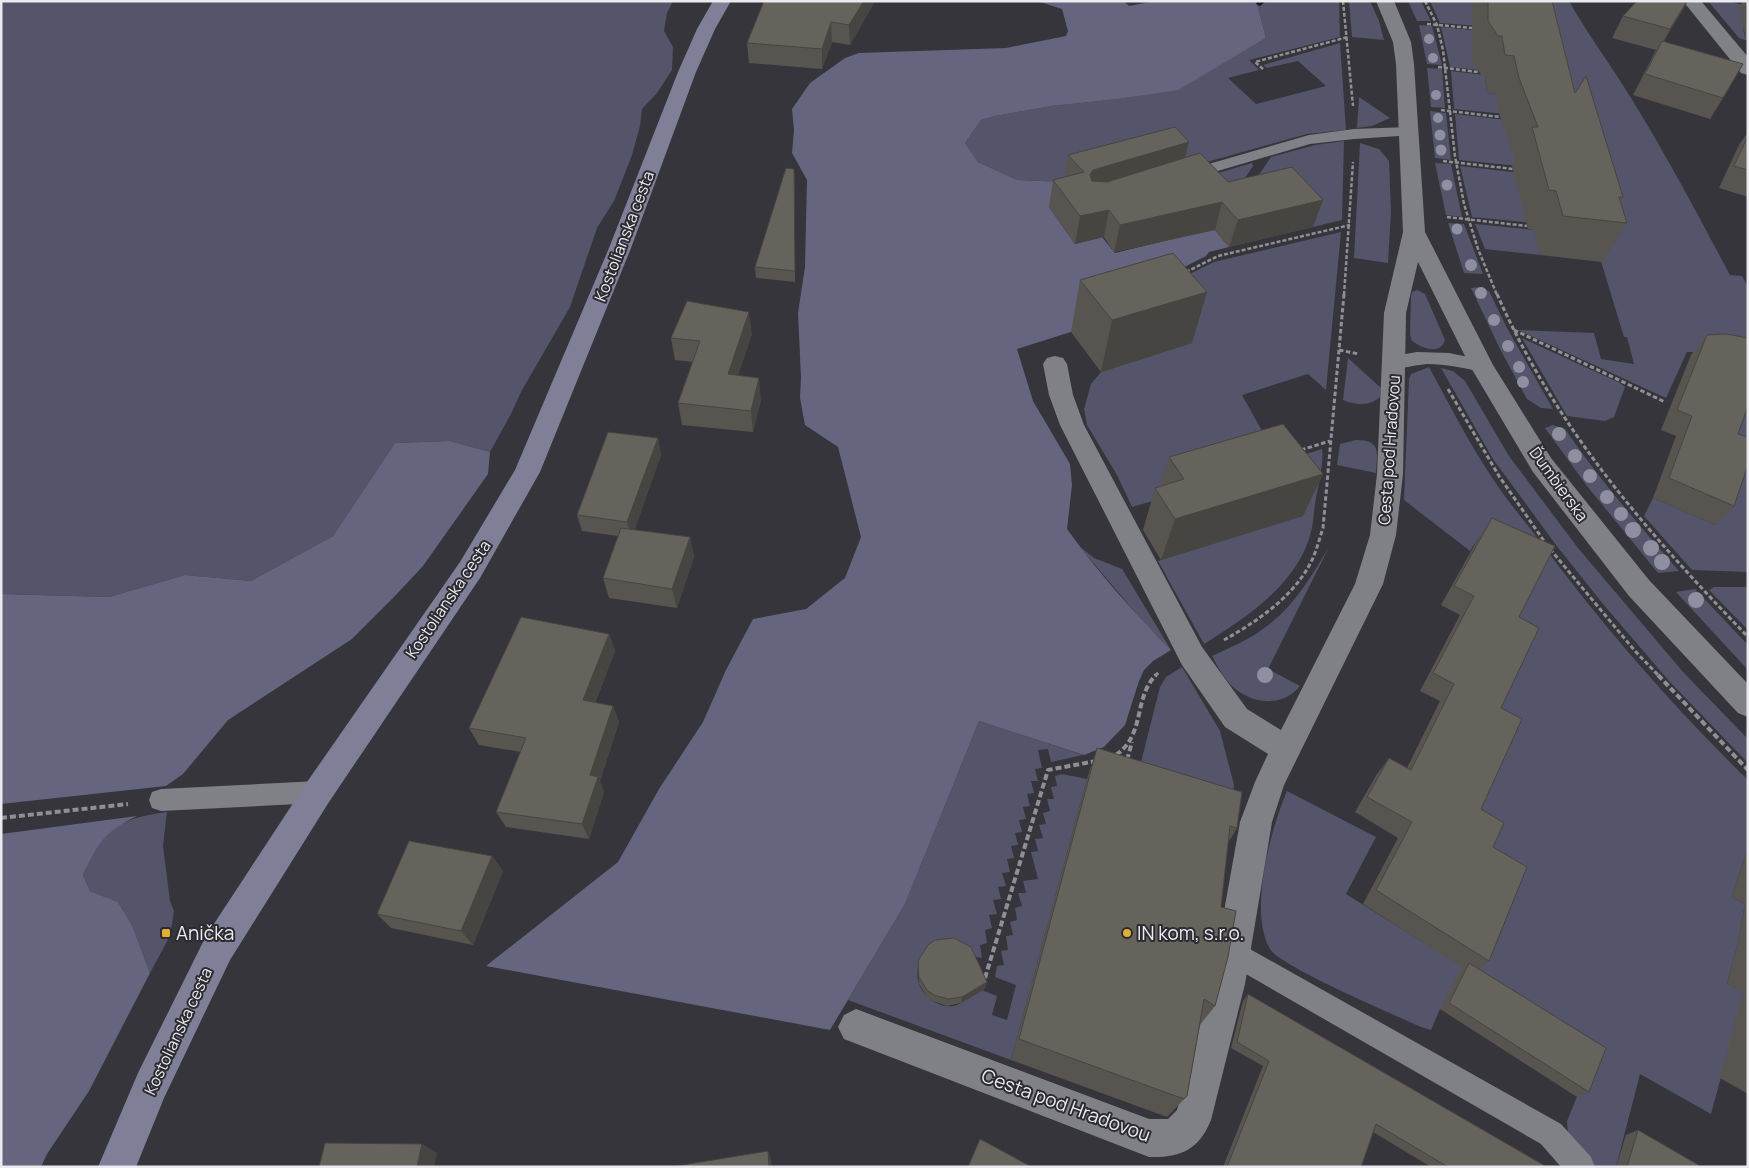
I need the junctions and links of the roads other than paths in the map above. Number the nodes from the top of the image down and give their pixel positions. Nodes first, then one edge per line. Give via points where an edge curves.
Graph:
1 (722, 1) edge
2 (1385, 1) edge
3 (1692, 1) edge
4 (1748, 69) edge
5 (1409, 132) junction
6 (1170, 180) edge
7 (1414, 223) junction
8 (1394, 362) junction
9 (1055, 364) dead end
10 (1482, 366) junction
11 (1748, 704) edge
12 (1286, 748) junction
13 (318, 792) junction
14 (161, 800) road end
15 (1234, 953) junction
16 (856, 1027) dead end
17 (117, 1167) edge
18 (1581, 1167) edge

1 - 13 street, Kostolianska cesta via 687,72 620,248 527,472 470,570
2 - 5 street, Cesta pod Hradovou via 1402,42
3 - 4 street
5 - 6 lane via 1309,140
5 - 7 street, Cesta pod Hradovou
7 - 8 street, Cesta pod Hradovou via 1395,313
7 - 10 street, Ďumbierska
8 - 10 lane via 1429,356
8 - 12 street, Cesta pod Hradovou via 1390,474 1377,560 1369,584 1319,688
9 - 12 street via 1061,395 1072,425 1192,656 1236,718
10 - 11 street, Ďumbierska via 1542,465 1587,523 1639,588
12 - 15 street, Cesta pod Hradovou via 1256,822
13 - 14 lane
13 - 17 street, Kostolianska cesta via 218,948 151,1086
15 - 16 street, Cesta pod Hradovou via 1193,1120 1182,1135 1167,1139 1149,1138
15 - 18 lane via 1551,1134

